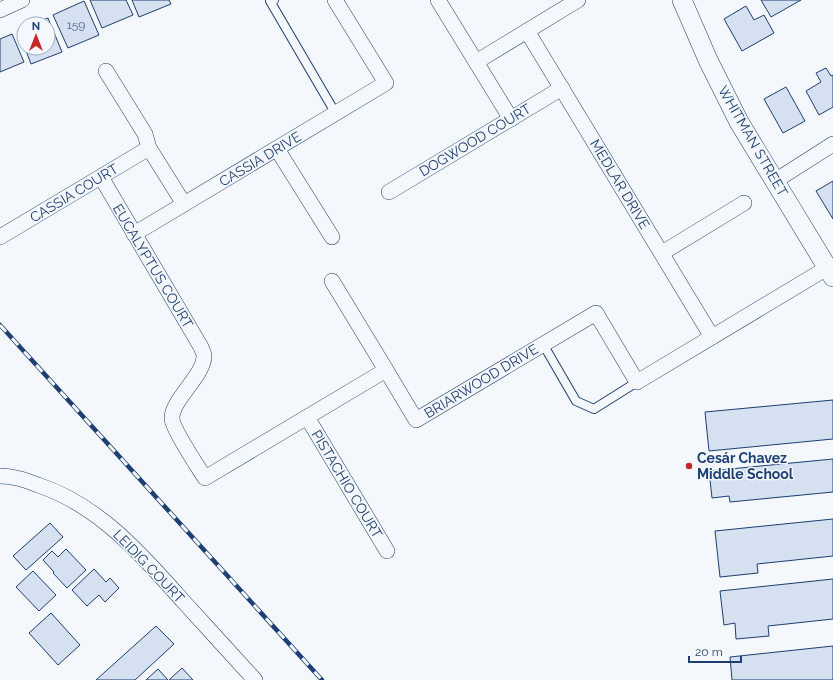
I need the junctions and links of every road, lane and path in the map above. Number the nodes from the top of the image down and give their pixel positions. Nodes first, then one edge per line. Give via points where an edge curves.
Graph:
1 (22, 0) edge
2 (274, 0) edge
3 (335, 0) edge
4 (438, 0) edge
5 (578, 0) edge
6 (687, 2) edge
7 (0, 10) edge
8 (527, 31) junction
9 (476, 62) junction
10 (106, 71) dead end
11 (562, 88) junction
12 (336, 114) junction
13 (511, 119) junction
14 (833, 144) edge
15 (149, 148) junction
16 (277, 149) junction
17 (101, 177) junction
18 (775, 181) junction
19 (389, 192) dead end
20 (744, 203) dead end
21 (184, 204) junction
22 (134, 234) junction
23 (0, 237) edge
24 (332, 237) dead end
25 (662, 253) junction
26 (830, 273) edge
27 (332, 281) dead end
28 (712, 337) junction
29 (543, 344) junction
30 (386, 370) junction
31 (637, 382) junction
32 (307, 417) junction
33 (0, 476) edge
34 (387, 551) dead end
35 (255, 680) edge

1 - 7 street
2 - 12 lane via 270,2
3 - 12 street, CASSIA DRIVE via 386,83
4 - 9 street
5 - 8 street
6 - 18 street, WHITMAN STREET via 723,92
8 - 9 street
8 - 11 street, MEDLAR DRIVE
9 - 13 street
10 - 15 street via 145,134
11 - 13 street, DOGWOOD COURT
11 - 25 street, MEDLAR DRIVE
12 - 16 street, CASSIA DRIVE
13 - 19 street, DOGWOOD COURT
14 - 18 street
15 - 17 street, CASSIA COURT
15 - 21 street
16 - 21 street, CASSIA DRIVE
16 - 24 street
17 - 22 street, EUCALYPTUS COURT
17 - 23 street, CASSIA COURT
18 - 26 street, WHITMAN STREET
20 - 25 street
21 - 22 street, CASSIA DRIVE
22 - 32 street, EUCALYPTUS COURT via 204,356 201,367 175,407 172,418 174,428 205,478
25 - 28 street, MEDLAR DRIVE
26 - 28 street
27 - 30 street
28 - 31 street
29 - 30 street, BRIARWOOD DRIVE via 416,420
29 - 31 lane via 576,402 594,409
29 - 31 street, BRIARWOOD DRIVE via 596,313
30 - 32 street
32 - 34 street, PISTACHIO COURT
33 - 35 street, LEIDIG COURT via 15,477 51,489 83,505 110,526 140,553

